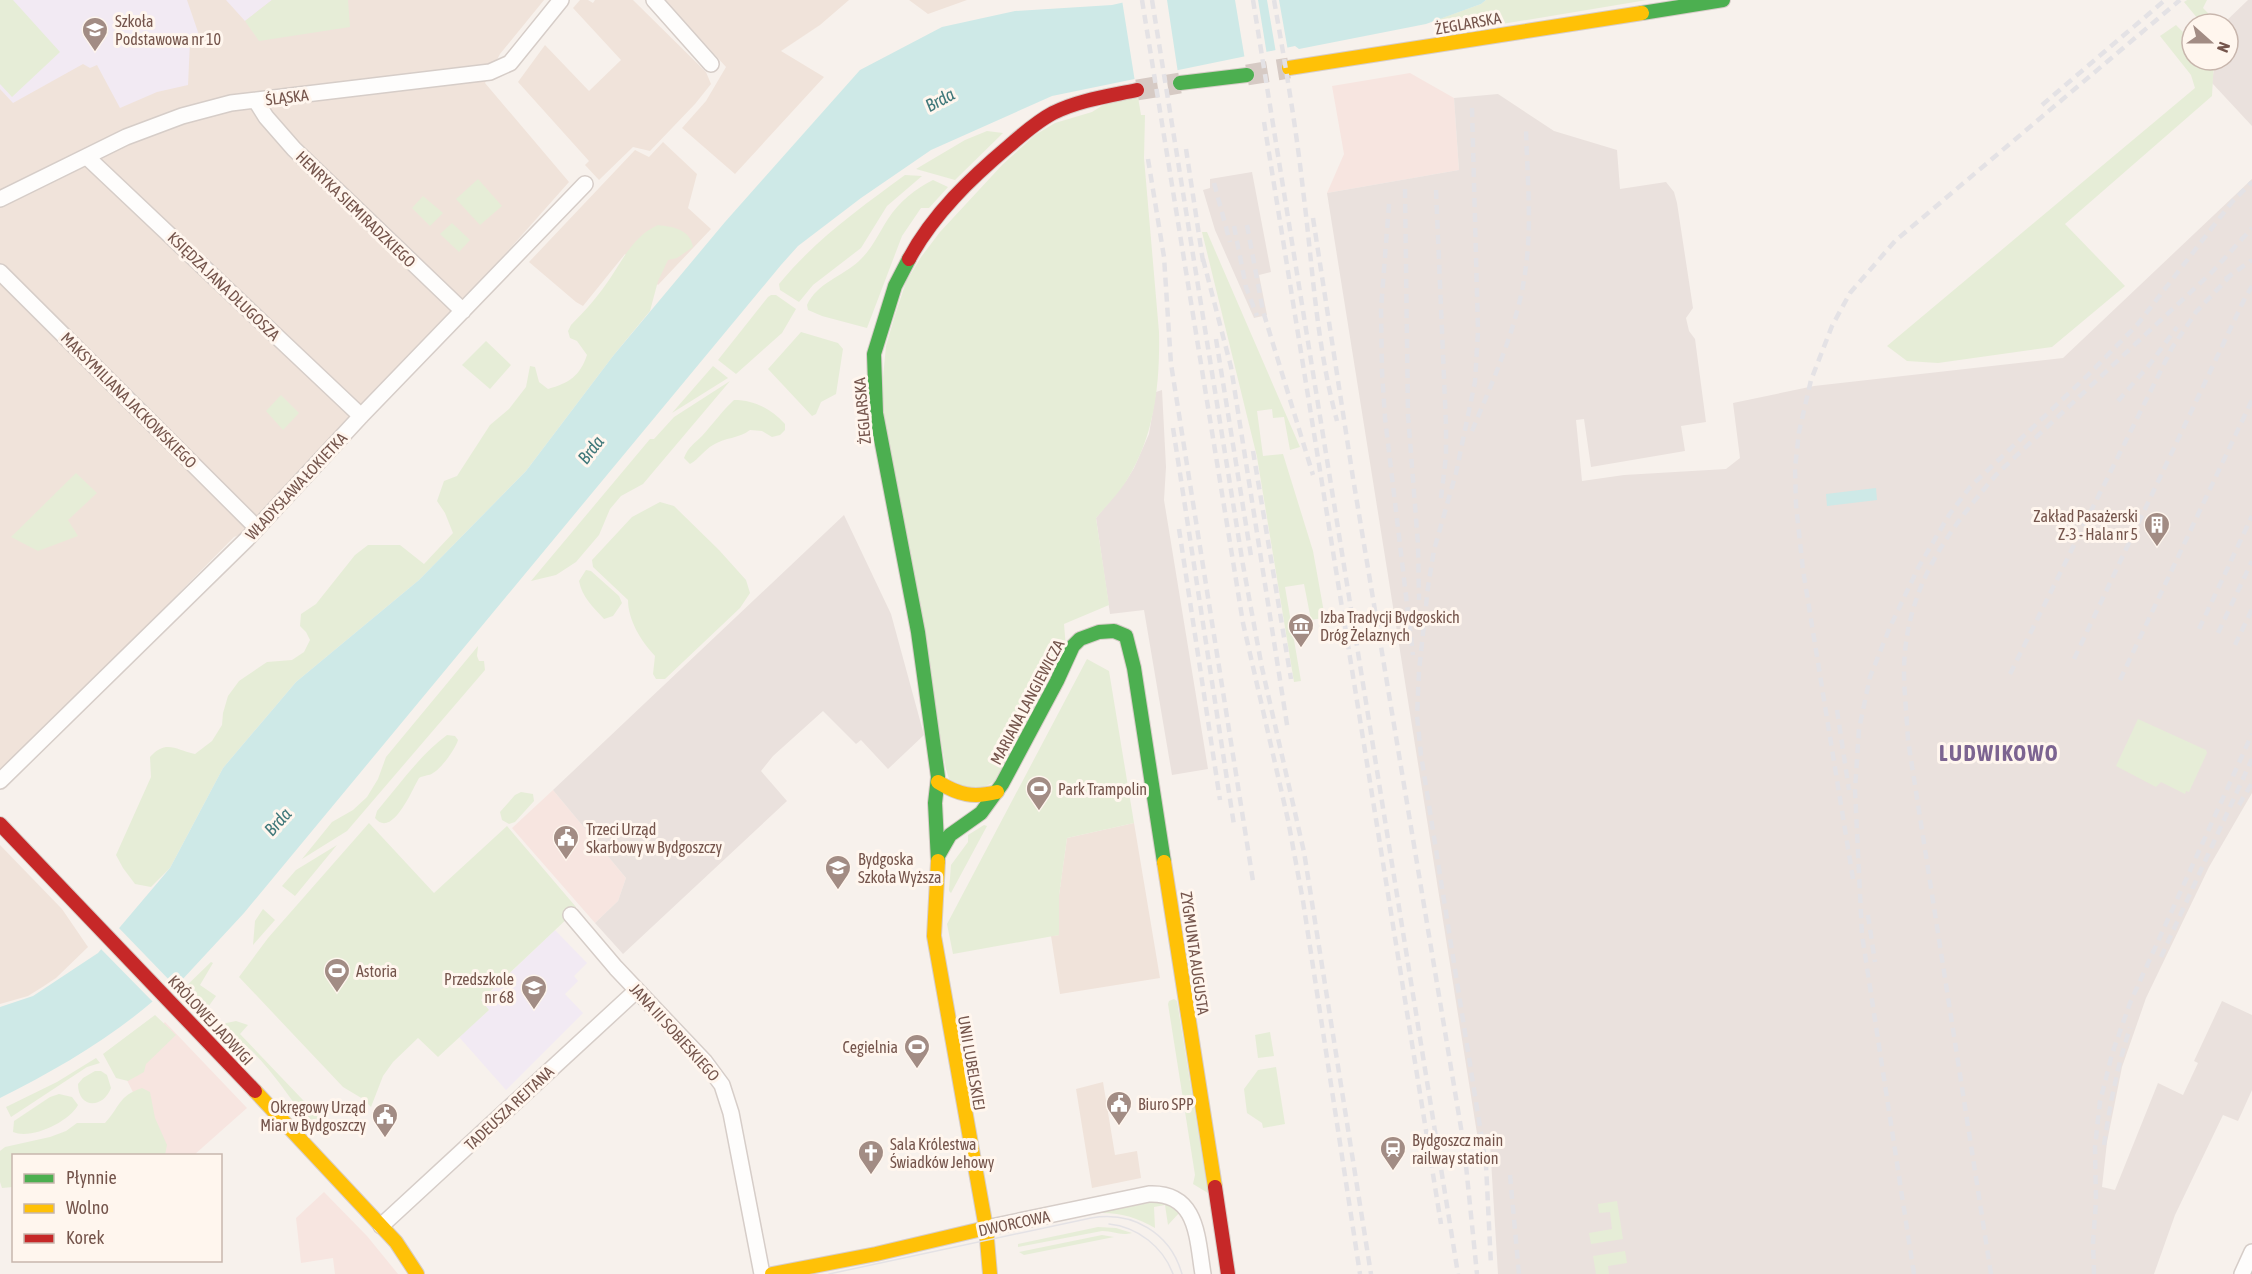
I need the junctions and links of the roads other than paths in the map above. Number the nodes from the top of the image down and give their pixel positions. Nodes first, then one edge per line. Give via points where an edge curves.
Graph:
1 (561, 0) edge
2 (654, 0) edge
3 (1723, 0) edge
4 (711, 64) dead end
5 (1289, 68) tunnel mouth
6 (1247, 75) tunnel mouth
7 (1180, 83) tunnel mouth
8 (1137, 90) tunnel mouth
9 (256, 101) junction
10 (87, 157) junction
11 (585, 184) dead end
12 (0, 199) edge
13 (0, 272) edge
14 (463, 311) junction
15 (361, 416) junction
16 (257, 528) junction
17 (1126, 636) joint
18 (0, 781) edge
19 (938, 782) junction
20 (997, 792) junction
21 (0, 824) edge
22 (938, 856) junction
23 (571, 915) dead end
24 (637, 990) junction
25 (381, 1226) junction
26 (986, 1228) junction
27 (396, 1242) junction
28 (2252, 1252) edge
29 (417, 1274) edge
30 (434, 1274) edge
31 (762, 1274) edge
32 (772, 1274) edge
33 (990, 1274) edge
34 (1203, 1274) edge
35 (1228, 1274) edge
36 (2242, 1274) edge

1 - 9 street, ŚLĄSKA via 510,63 490,72
2 - 4 street
3 - 5 street, ŻEGLARSKA
6 - 7 street
8 - 19 street, ŻEGLARSKA via 1084,101 1037,122 961,190 921,237 895,286 879,333 874,354 876,413 918,632
9 - 10 street, ŚLĄSKA via 231,103 182,116
9 - 14 street, HENRYKA SIEMIRADZKIEGO via 294,149
10 - 12 street, ŚLĄSKA
10 - 15 street, KSIĘDZA JANA DŁUGOSZA
11 - 14 street, WŁADYSŁAWA ŁOKIETKA
13 - 16 street, MAKSYMILIANA JACKOWSKIEGO
14 - 15 street, WŁADYSŁAWA ŁOKIETKA
15 - 16 street, WŁADYSŁAWA ŁOKIETKA
16 - 18 street, WŁADYSŁAWA ŁOKIETKA
17 - 20 street, MARIANA LANGIEWICZA via 1114,631 1099,632 1073,646
17 - 35 street, ZYGMUNTA AUGUSTA via 1138,691
19 - 20 street, MARIANA LANGIEWICZA via 971,798
19 - 22 street, ŻEGLARSKA
20 - 22 street, MARIANA LANGIEWICZA via 981,813 950,835
21 - 25 street, KRÓLOWEJ JADWIGI
22 - 26 street, UNII LUBELSKIEJ via 935,943
23 - 24 street, JANA III SOBIESKIEGO
24 - 25 street, TADEUSZA REJTANA
24 - 31 street, JANA III SOBIESKIEGO via 722,1085 731,1113
25 - 27 street, KRÓLOWEJ JADWIGI
26 - 32 street, DWORCOWA
26 - 33 street, UNII LUBELSKIEJ
26 - 34 street, DWORCOWA via 1149,1194 1165,1196 1184,1205 1193,1218
27 - 29 street, KRÓLOWEJ JADWIGI
27 - 30 street, KRÓLOWEJ JADWIGI
28 - 36 street

